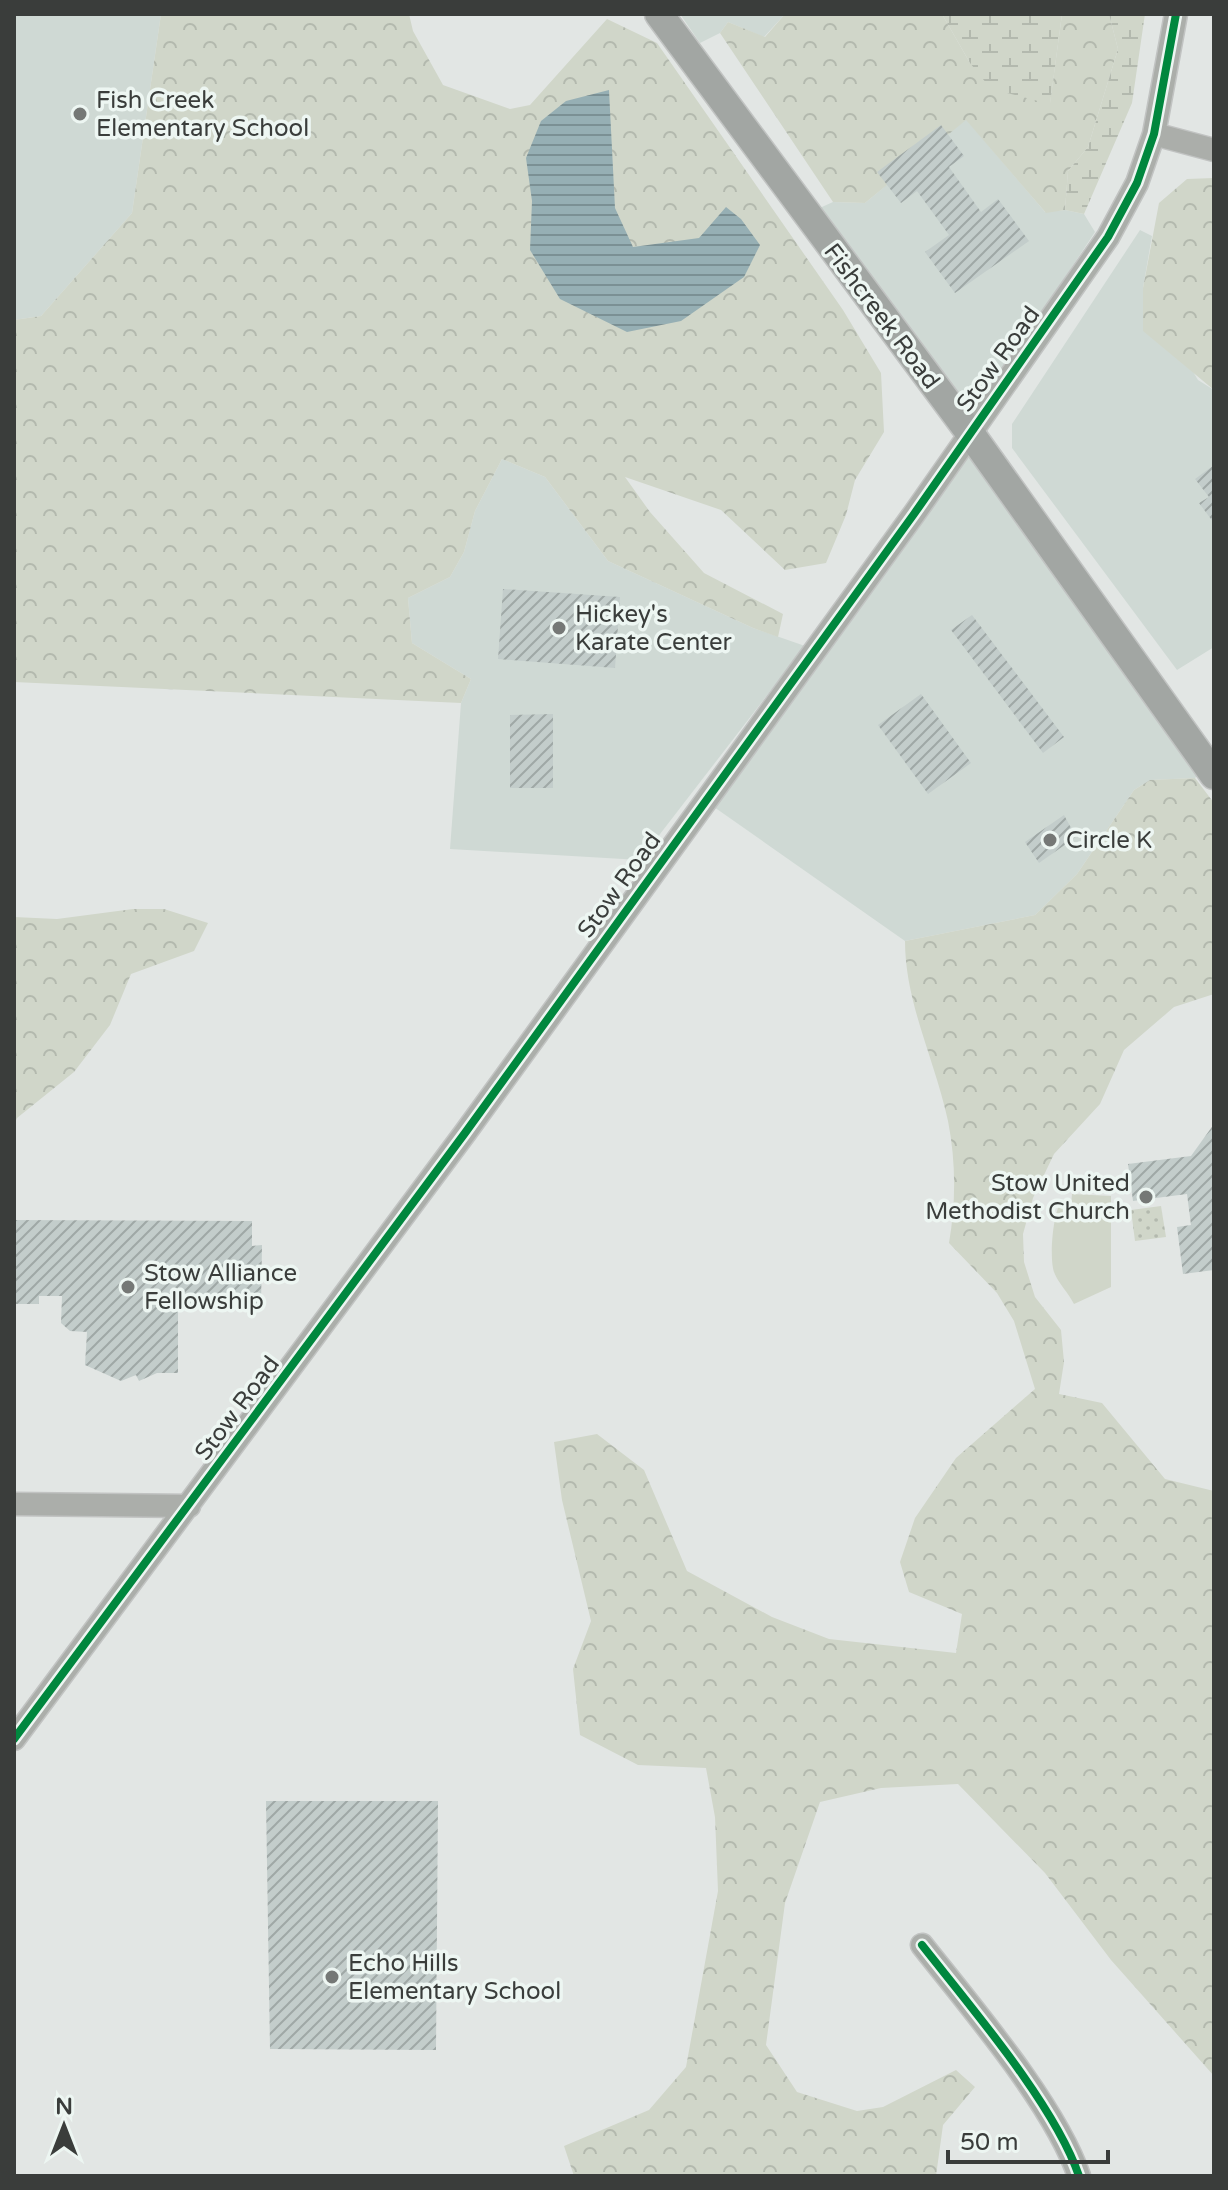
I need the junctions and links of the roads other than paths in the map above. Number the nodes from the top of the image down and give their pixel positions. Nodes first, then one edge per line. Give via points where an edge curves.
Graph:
1 (659, 14) edge
2 (1176, 14) edge
3 (1154, 134) junction
4 (1214, 150) edge
5 (970, 433) junction
6 (1214, 775) edge
7 (14, 1504) edge
8 (189, 1506) junction
9 (14, 1739) edge
10 (922, 1945) dead end
11 (1079, 2176) edge

1 - 5 main road, Fishcreek Road
2 - 3 street, Stow Road
3 - 4 street
3 - 5 street, Stow Road via 1137,183 1108,237
5 - 6 main road, Fishcreek Road
5 - 8 street, Stow Road
7 - 8 street
8 - 9 street, Stow Road
10 - 11 street via 1039,2101

